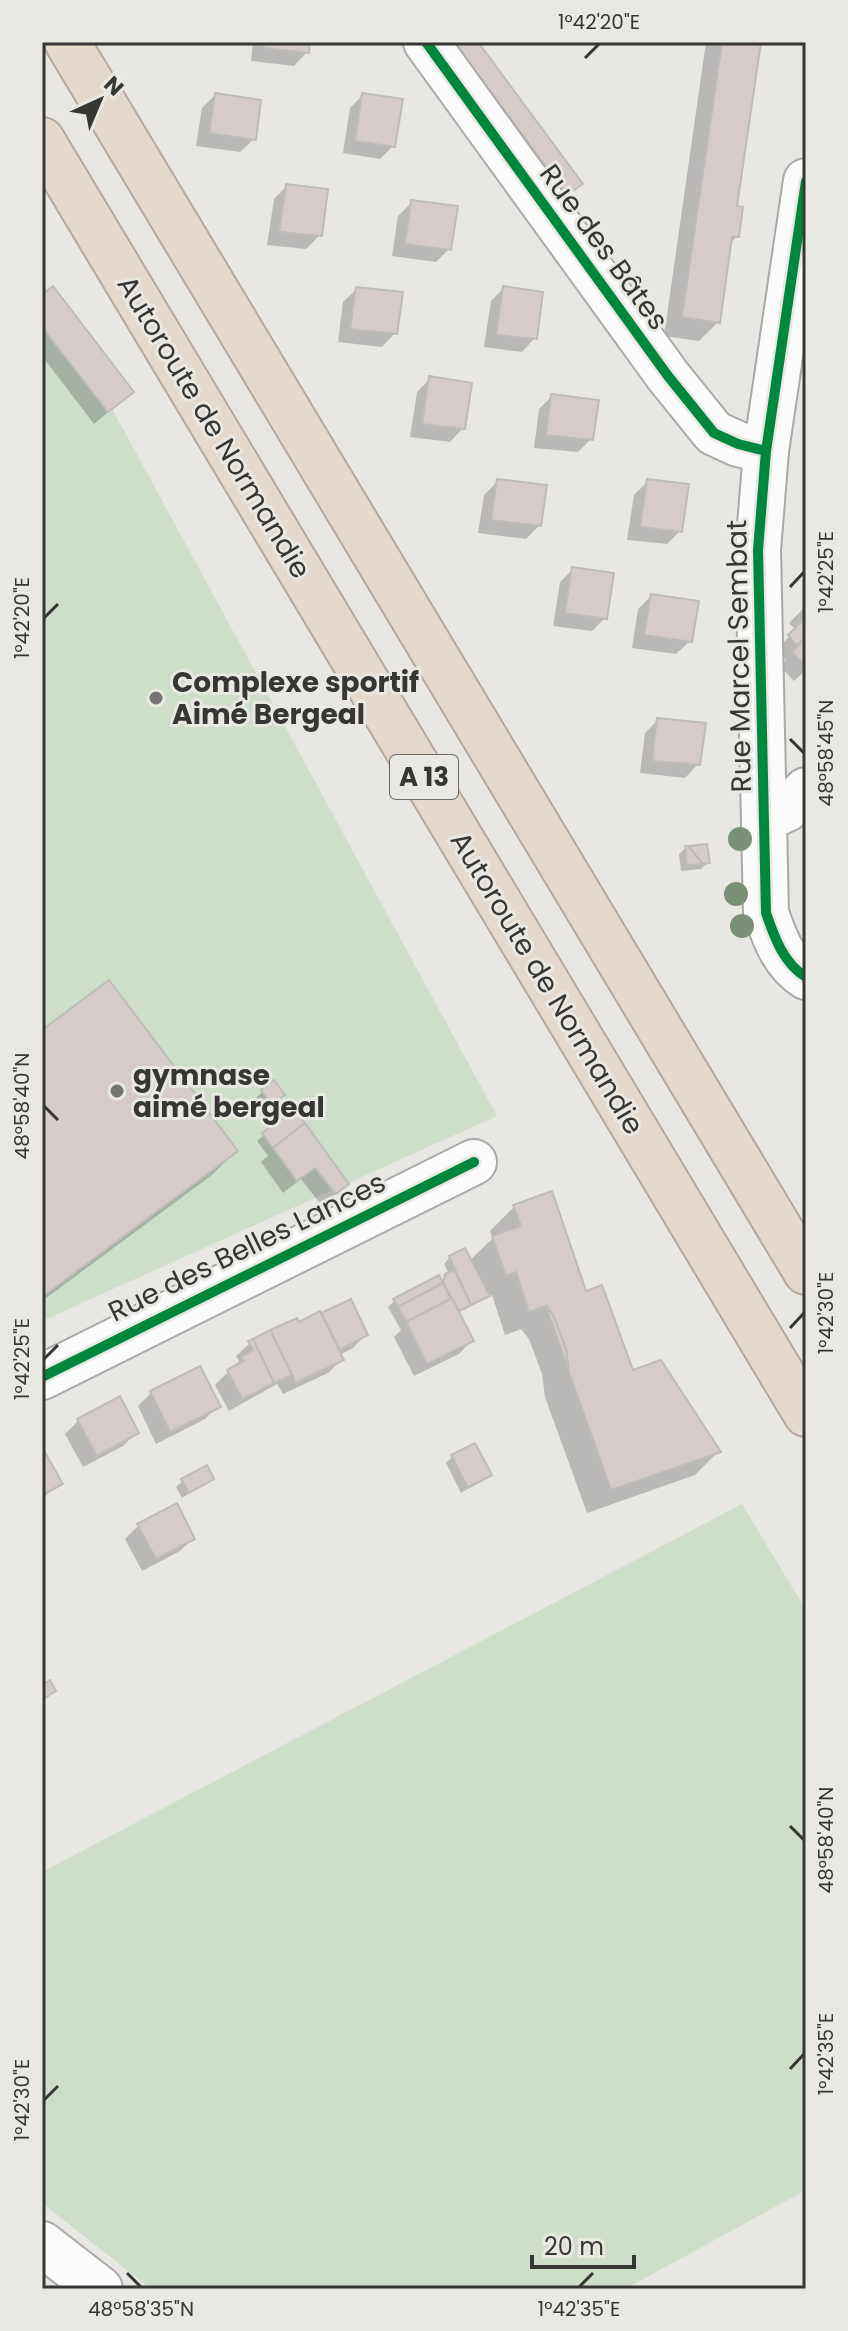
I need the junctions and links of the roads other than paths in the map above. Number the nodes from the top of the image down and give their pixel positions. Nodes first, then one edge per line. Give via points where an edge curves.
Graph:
1 (67, 42) edge
2 (426, 42) edge
3 (42, 140) edge
4 (806, 181) edge
5 (794, 343) edge
6 (766, 451) junction
7 (806, 790) edge
8 (765, 819) junction
9 (806, 977) edge
10 (474, 1162) dead end
11 (806, 1272) edge
12 (42, 1377) edge
13 (806, 1414) edge
14 (42, 2244) edge
15 (100, 2289) edge

1 - 11 highway, A 13
2 - 6 street, Rue des Bâtes via 714,433
3 - 13 highway, Autoroute de Normandie / A 13
4 - 5 street, Rue Marcel Sembat
5 - 6 street, Rue Marcel Sembat
6 - 8 street, Rue Marcel Sembat via 758,550
7 - 8 street via 787,809
8 - 9 street, Rue Marcel Sembat via 766,913 776,943
10 - 12 street, Rue des Belles Lances
14 - 15 street

